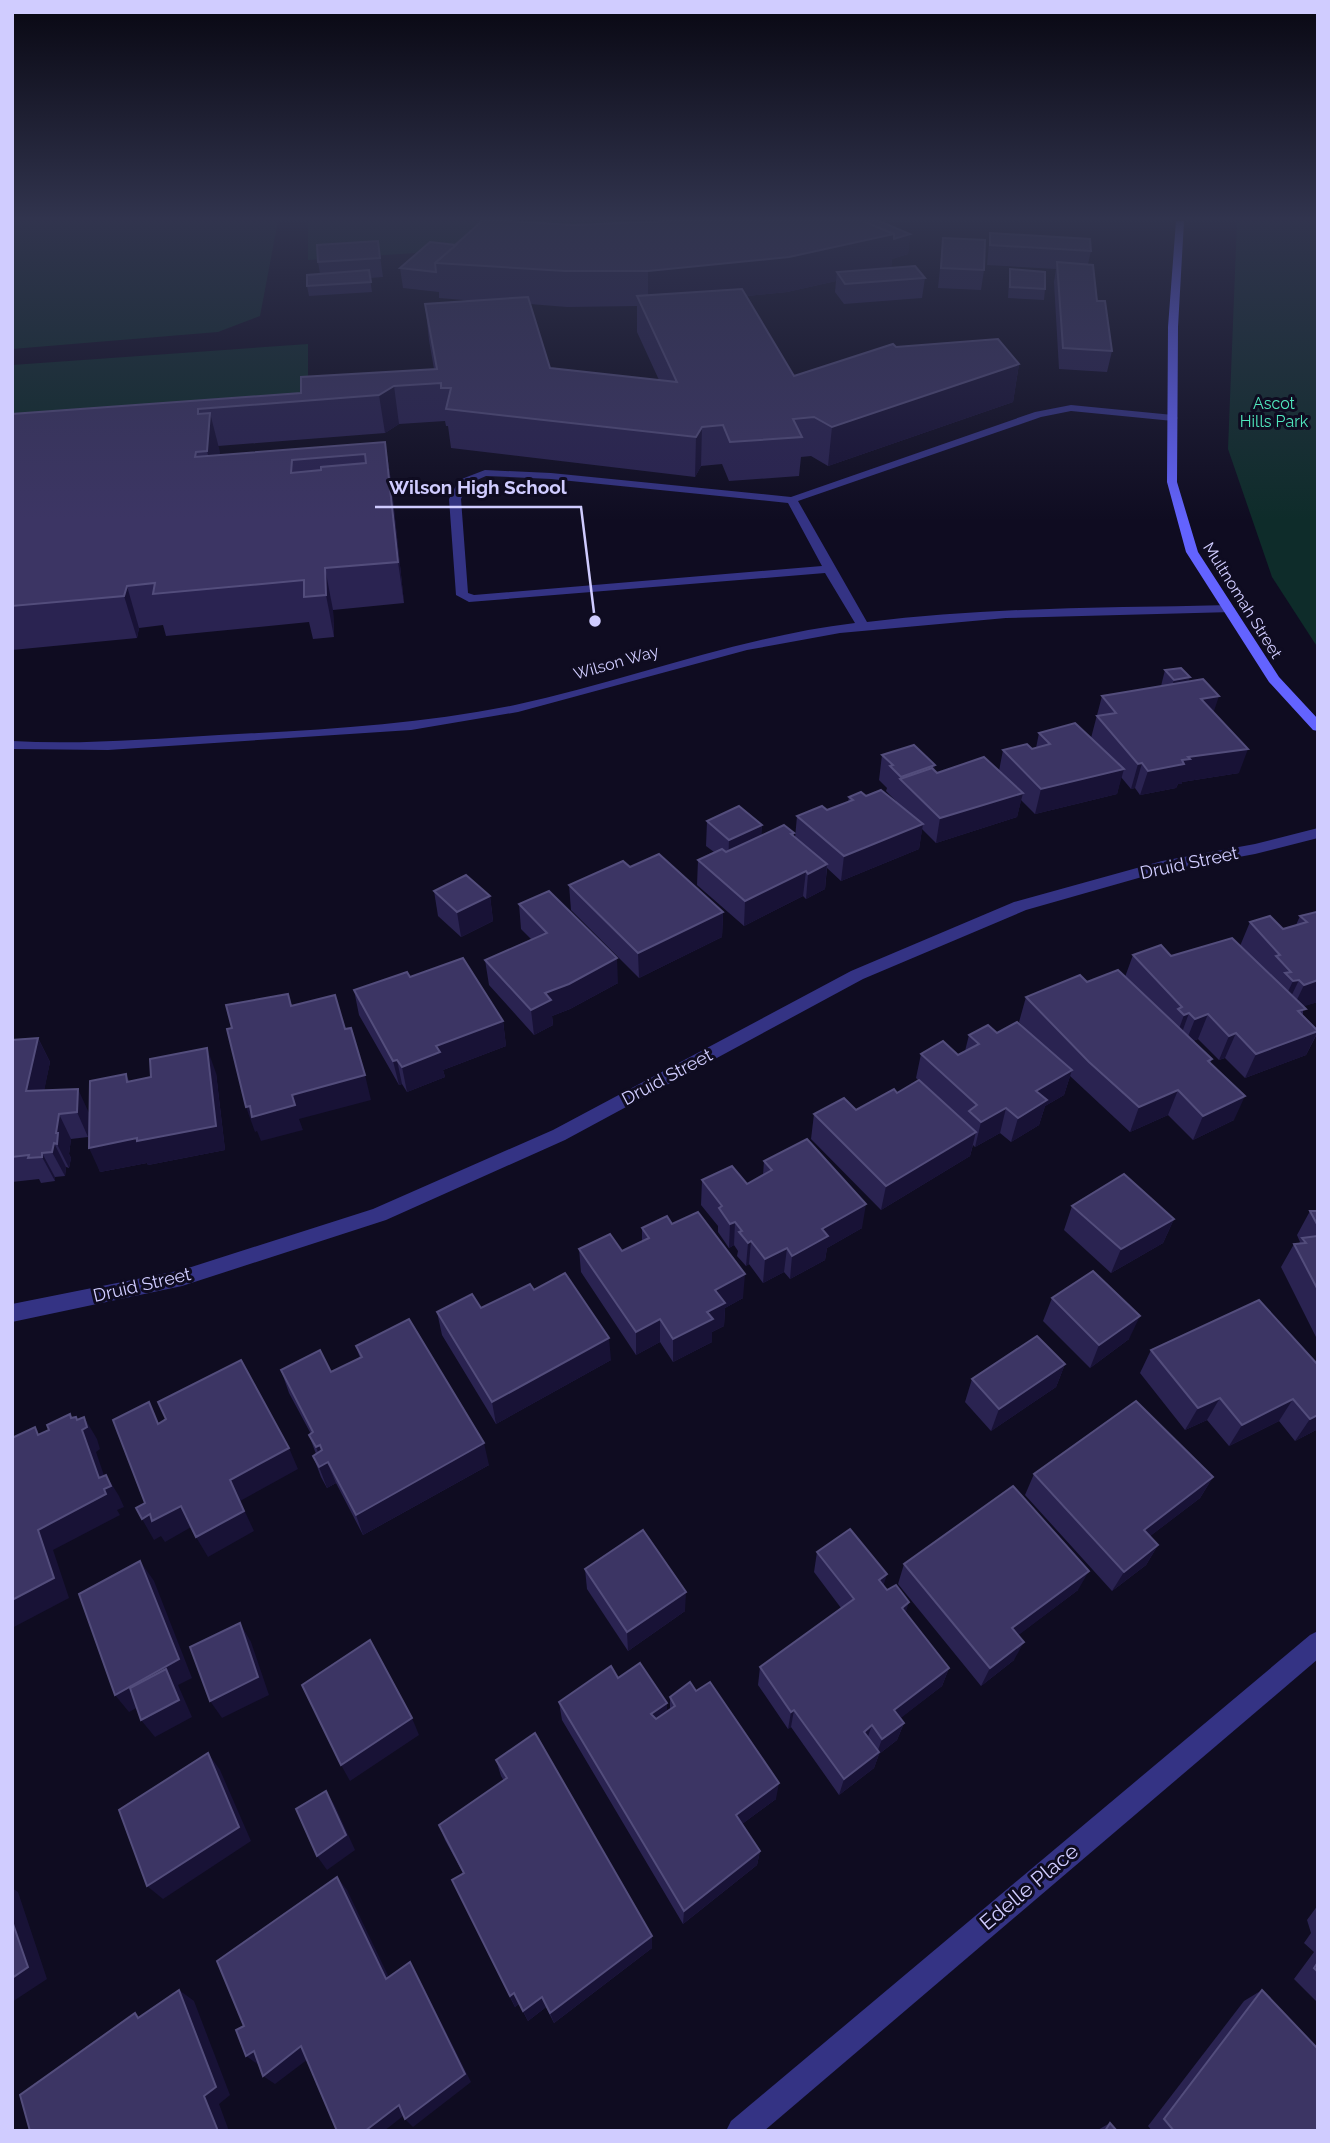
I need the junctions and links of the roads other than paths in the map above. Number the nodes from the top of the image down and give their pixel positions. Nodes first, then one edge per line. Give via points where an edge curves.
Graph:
1 (1173, 321) edge
2 (1173, 418) junction
3 (792, 500) junction
4 (831, 569) junction
5 (1229, 609) junction
6 (864, 627) junction
7 (1318, 727) edge
8 (12, 745) edge
9 (1318, 833) edge
10 (12, 1313) edge
11 (1318, 1643) edge
12 (741, 2131) edge

1 - 2 street, Multnomah Street
2 - 3 street via 1071,408 1039,414
2 - 5 street, Multnomah Street via 1172,482 1192,552
3 - 4 street
3 - 4 street via 485,473 463,482 455,499 462,595 489,600
4 - 6 street via 841,595
5 - 6 street, Wilson Way via 938,618
5 - 7 street, Multnomah Street via 1274,679
6 - 8 street, Wilson Way via 787,637 482,715 420,725 176,741
9 - 10 street, Druid Street via 1162,866 1020,906 857,975 559,1135 379,1215 182,1278
11 - 12 street, Edelle Place

